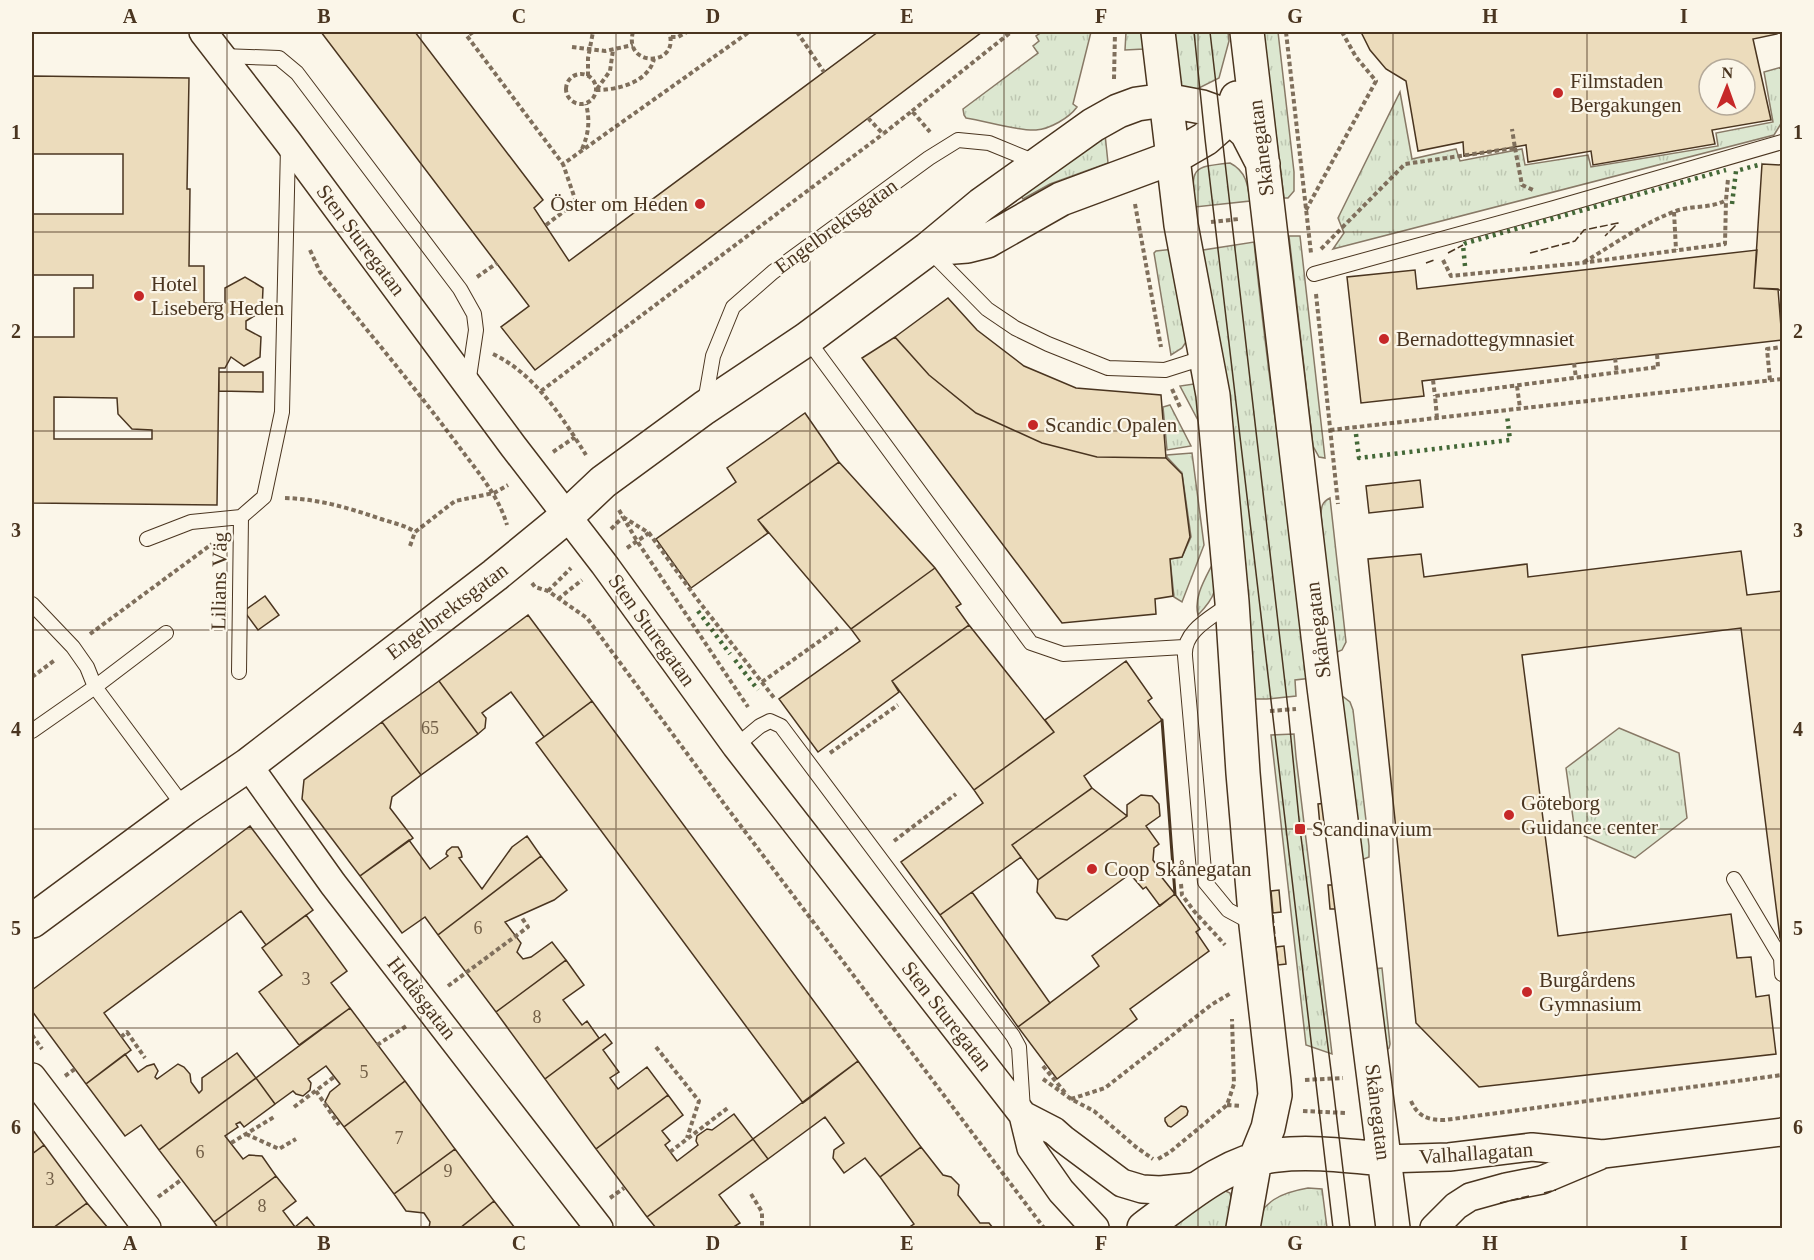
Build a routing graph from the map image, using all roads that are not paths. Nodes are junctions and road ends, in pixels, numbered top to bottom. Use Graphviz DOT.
graph roads {
  1 [pos="203,32"];
  2 [pos="1158,32"];
  3 [pos="1249,47"];
  4 [pos="222,56"];
  5 [pos="1165,100"];
  6 [pos="1230,117"];
  7 [pos="288,142"];
  8 [pos="1782,142"];
  9 [pos="1174,157"];
  10 [pos="1040,164"];
  11 [pos="1263,164"];
  12 [pos="928,249"];
  13 [pos="1314,274"];
  14 [pos="807,339"];
  15 [pos="1206,357"];
  16 [pos="468,385"];
  17 [pos="704,408"];
  18 [pos="567,516"];
  19 [pos="241,517"];
  20 [pos="147,539"];
  21 [pos="1232,602"];
  22 [pos="32,604"];
  23 [pos="166,633"];
  24 [pos="1184,647"];
  25 [pos="239,672"];
  26 [pos="95,687"];
  27 [pos="32,731"];
  28 [pos="736,746"];
  29 [pos="248,765"];
  30 [pos="185,808"];
  31 [pos="1734,879"];
  32 [pos="32,921"];
  33 [pos="1256,926"];
  34 [pos="1782,974"];
  35 [pos="32,1077"];
  36 [pos="1023,1115"];
  37 [pos="1782,1132"];
  38 [pos="1324,1154"];
  39 [pos="1603,1154"];
  40 [pos="1384,1159"];
  41 [pos="1255,1160"];
  42 [pos="1201,1186"];
  43 [pos="147,1228"];
  44 [pos="599,1228"];
  45 [pos="1095,1228"];
  46 [pos="1144,1228"];
  47 [pos="1243,1228"];
  48 [pos="1392,1228"];
  49 [pos="1434,1228"];
  1 -- 4 [label="street, Sten Sturegatan"];
  2 -- 5 [label="main road"];
  3 -- 6 [label="main road"];
  3 -- 11 [label="main road, Skånegatan"];
  4 -- 7 [label="street, Sten Sturegatan"];
  4 -- 16 [label="lane"];
  5 -- 6 [label="main road, Engelbrektsgatan"];
  5 -- 9 [label="main road"];
  5 -- 10 [label="main road, Engelbrektsgatan"];
  6 -- 9 [label="main road"];
  6 -- 11 [label="main road, Engelbrektsgatan"];
  7 -- 16 [label="street, Sten Sturegatan"];
  7 -- 19 [label="lane"];
  8 -- 13 [label="lane"];
  9 -- 12 [label="main road"];
  9 -- 15 [label="main road"];
  10 -- 12 [label="main road, Engelbrektsgatan"];
  10 -- 17 [label="lane, Engelbrektsgatan"];
  11 -- 40 [label="main road, Skånegatan"];
  12 -- 14 [label="main road, Engelbrektsgatan"];
  12 -- 15 [label="lane"];
  14 -- 17 [label="main road, Engelbrektsgatan"];
  14 -- 24 [label="lane"];
  15 -- 21 [label="main road"];
  16 -- 18 [label="street, Sten Sturegatan"];
  17 -- 18 [label="main road, Engelbrektsgatan"];
  18 -- 28 [label="street, Sten Sturegatan"];
  18 -- 29 [label="main road, Engelbrektsgatan"];
  19 -- 20 [label="lane, Lilians Väg"];
  19 -- 25 [label="lane, Lilians Väg"];
  21 -- 24 [label="lane"];
  21 -- 33 [label="main road"];
  22 -- 26 [label="lane"];
  23 -- 26 [label="lane"];
  24 -- 33 [label="lane"];
  26 -- 27 [label="lane"];
  26 -- 30 [label="lane"];
  28 -- 36 [label="street, Sten Sturegatan"];
  28 -- 36 [label="lane"];
  29 -- 30 [label="main road, Engelbrektsgatan"];
  29 -- 44 [label="street, Hedåsgatan"];
  30 -- 32 [label="main road, Engelbrektsgatan"];
  31 -- 34 [label="lane"];
  33 -- 41 [label="main road"];
  35 -- 43 [label="street"];
  36 -- 42 [label="street"];
  36 -- 45 [label="street, Sten Sturegatan"];
  37 -- 39 [label="street, Valhallagatan"];
  38 -- 40 [label="main road"];
  38 -- 41 [label="main road"];
  38 -- 48 [label="main road"];
  39 -- 40 [label="street, Valhallagatan"];
  39 -- 49 [label="street, Valhallagatan"];
  40 -- 48 [label="main road, Skånegatan"];
  41 -- 42 [label="main road"];
  41 -- 47 [label="main road"];
  42 -- 46 [label="main road"];
}
